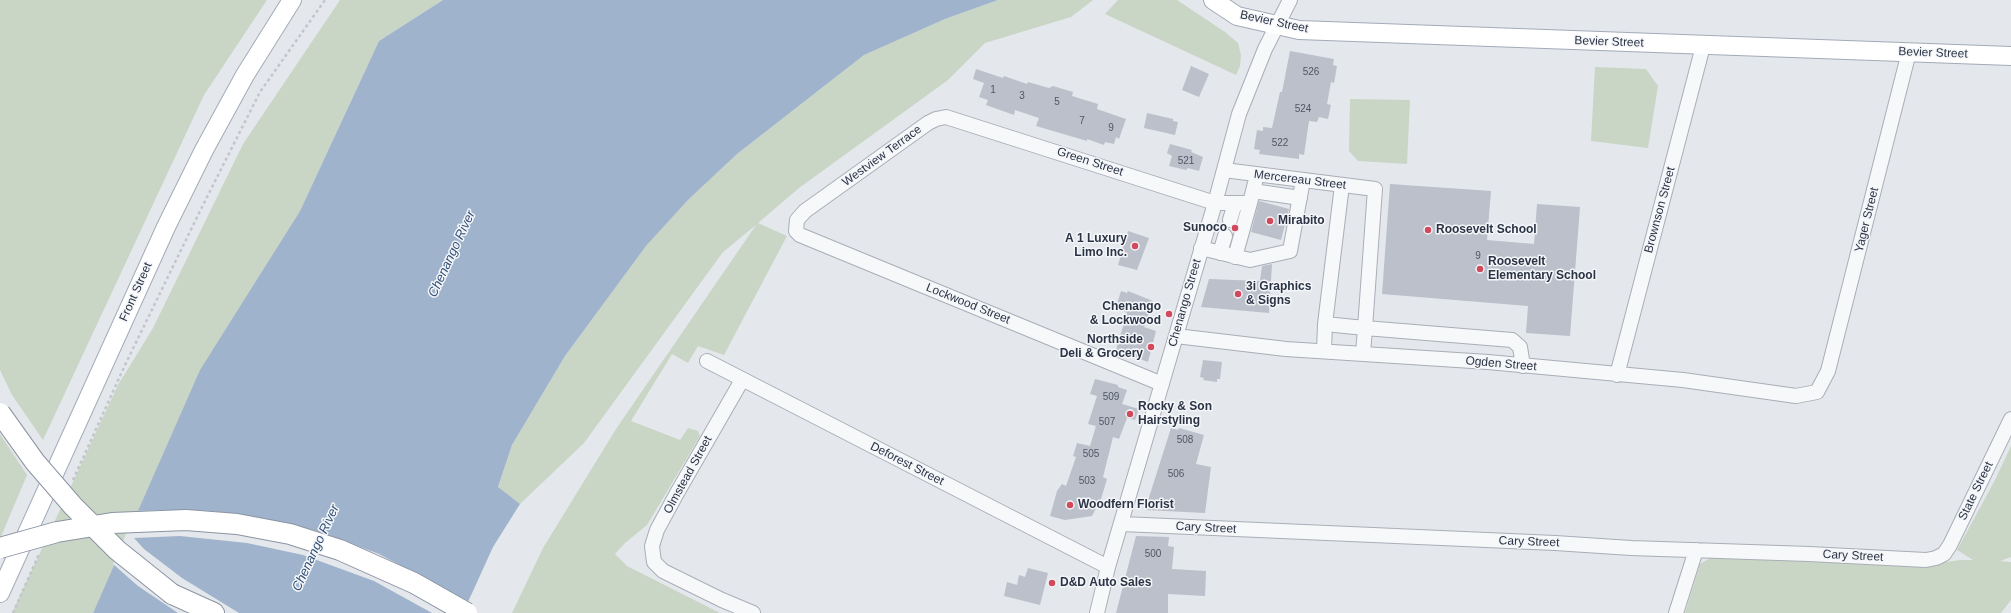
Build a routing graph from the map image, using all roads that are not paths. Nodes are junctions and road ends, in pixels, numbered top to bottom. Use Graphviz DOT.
graph roads {
  1 [pos="292,0"];
  2 [pos="1213,0"];
  3 [pos="1290,0"];
  4 [pos="1277,25"];
  5 [pos="1703,46"];
  6 [pos="1909,52"];
  7 [pos="2011,56"];
  8 [pos="965,122"];
  9 [pos="1224,170"];
  10 [pos="1257,175"];
  11 [pos="1303,180"];
  12 [pos="1342,185"];
  13 [pos="1251,197"];
  14 [pos="1300,198"];
  15 [pos="1215,203"];
  16 [pos="1235,203"];
  17 [pos="805,211"];
  18 [pos="1230,220"];
  19 [pos="1225,236"];
  20 [pos="1201,248"];
  21 [pos="1220,253"];
  22 [pos="1235,257"];
  23 [pos="1325,324"];
  24 [pos="1365,328"];
  25 [pos="1176,336"];
  26 [pos="1324,352"];
  27 [pos="1363,354"];
  28 [pos="706,361"];
  29 [pos="1523,366"];
  30 [pos="1617,375"];
  31 [pos="742,380"];
  32 [pos="1162,384"];
  33 [pos="1822,386"];
  34 [pos="0,413"];
  35 [pos="2011,419"];
  36 [pos="1122,524"];
  37 [pos="0,548"];
  38 [pos="1696,550"];
  39 [pos="1936,558"];
  40 [pos="1108,566"];
  41 [pos="0,593"];
  42 [pos="172,594"];
  43 [pos="200,613"];
  44 [pos="214,613"];
  45 [pos="467,613"];
  46 [pos="753,613"];
  47 [pos="1097,613"];
  48 [pos="1676,613"];
  1 -- 41 [label="main road, Front Street"];
  2 -- 4 [label="main road, Bevier Street"];
  3 -- 4 [label="street, Chenango Street"];
  4 -- 5 [label="main road, Bevier Street"];
  4 -- 9 [label="street, Chenango Street"];
  5 -- 6 [label="main road, Bevier Street"];
  5 -- 30 [label="street, Brownson Street"];
  6 -- 7 [label="main road, Bevier Street"];
  6 -- 33 [label="street, Yager Street"];
  8 -- 15 [label="street, Green Street"];
  8 -- 17 [label="street, Westview Terrace"];
  9 -- 10 [label="street, Mercereau Street"];
  9 -- 15 [label="street, Chenango Street"];
  10 -- 11 [label="street, Mercereau Street"];
  10 -- 13 [label="street"];
  11 -- 12 [label="street, Mercereau Street"];
  11 -- 14 [label="street"];
  12 -- 23 [label="street"];
  12 -- 24 [label="street, Mercereau Street"];
  13 -- 14 [label="street, Green Street"];
  13 -- 16 [label="street, Green Street"];
  13 -- 22 [label="street"];
  14 -- 22 [label="street"];
  15 -- 16 [label="street, Green Street"];
  15 -- 20 [label="street, Chenango Street"];
  16 -- 18 [label="street"];
  17 -- 32 [label="street, Lockwood Street"];
  19 -- 21 [label="street"];
  20 -- 21 [label="street"];
  20 -- 25 [label="street, Chenango Street"];
  21 -- 22 [label="street"];
  23 -- 24 [label="street"];
  23 -- 26 [label="street"];
  24 -- 27 [label="street"];
  24 -- 29 [label="street"];
  25 -- 26 [label="street, Ogden Street"];
  25 -- 32 [label="street, Chenango Street"];
  26 -- 27 [label="street, Ogden Street"];
  27 -- 29 [label="street, Ogden Street"];
  28 -- 31 [label="street, Deforest Street"];
  29 -- 30 [label="street, Ogden Street"];
  30 -- 33 [label="street, Ogden Street"];
  31 -- 40 [label="street, Deforest Street"];
  31 -- 46 [label="street, Olmstead Street"];
  32 -- 36 [label="street, Chenango Street"];
  34 -- 42 [label="highway, bridge"];
  35 -- 39 [label="street, State Street"];
  36 -- 38 [label="street, Cary Street"];
  36 -- 40 [label="street, Chenango Street"];
  37 -- 45 [label="highway, bridge"];
  38 -- 39 [label="street, Cary Street"];
  38 -- 48 [label="street"];
  40 -- 47 [label="street, Chenango Street"];
  42 -- 43 [label="highway"];
  42 -- 44 [label="highway"];
}
